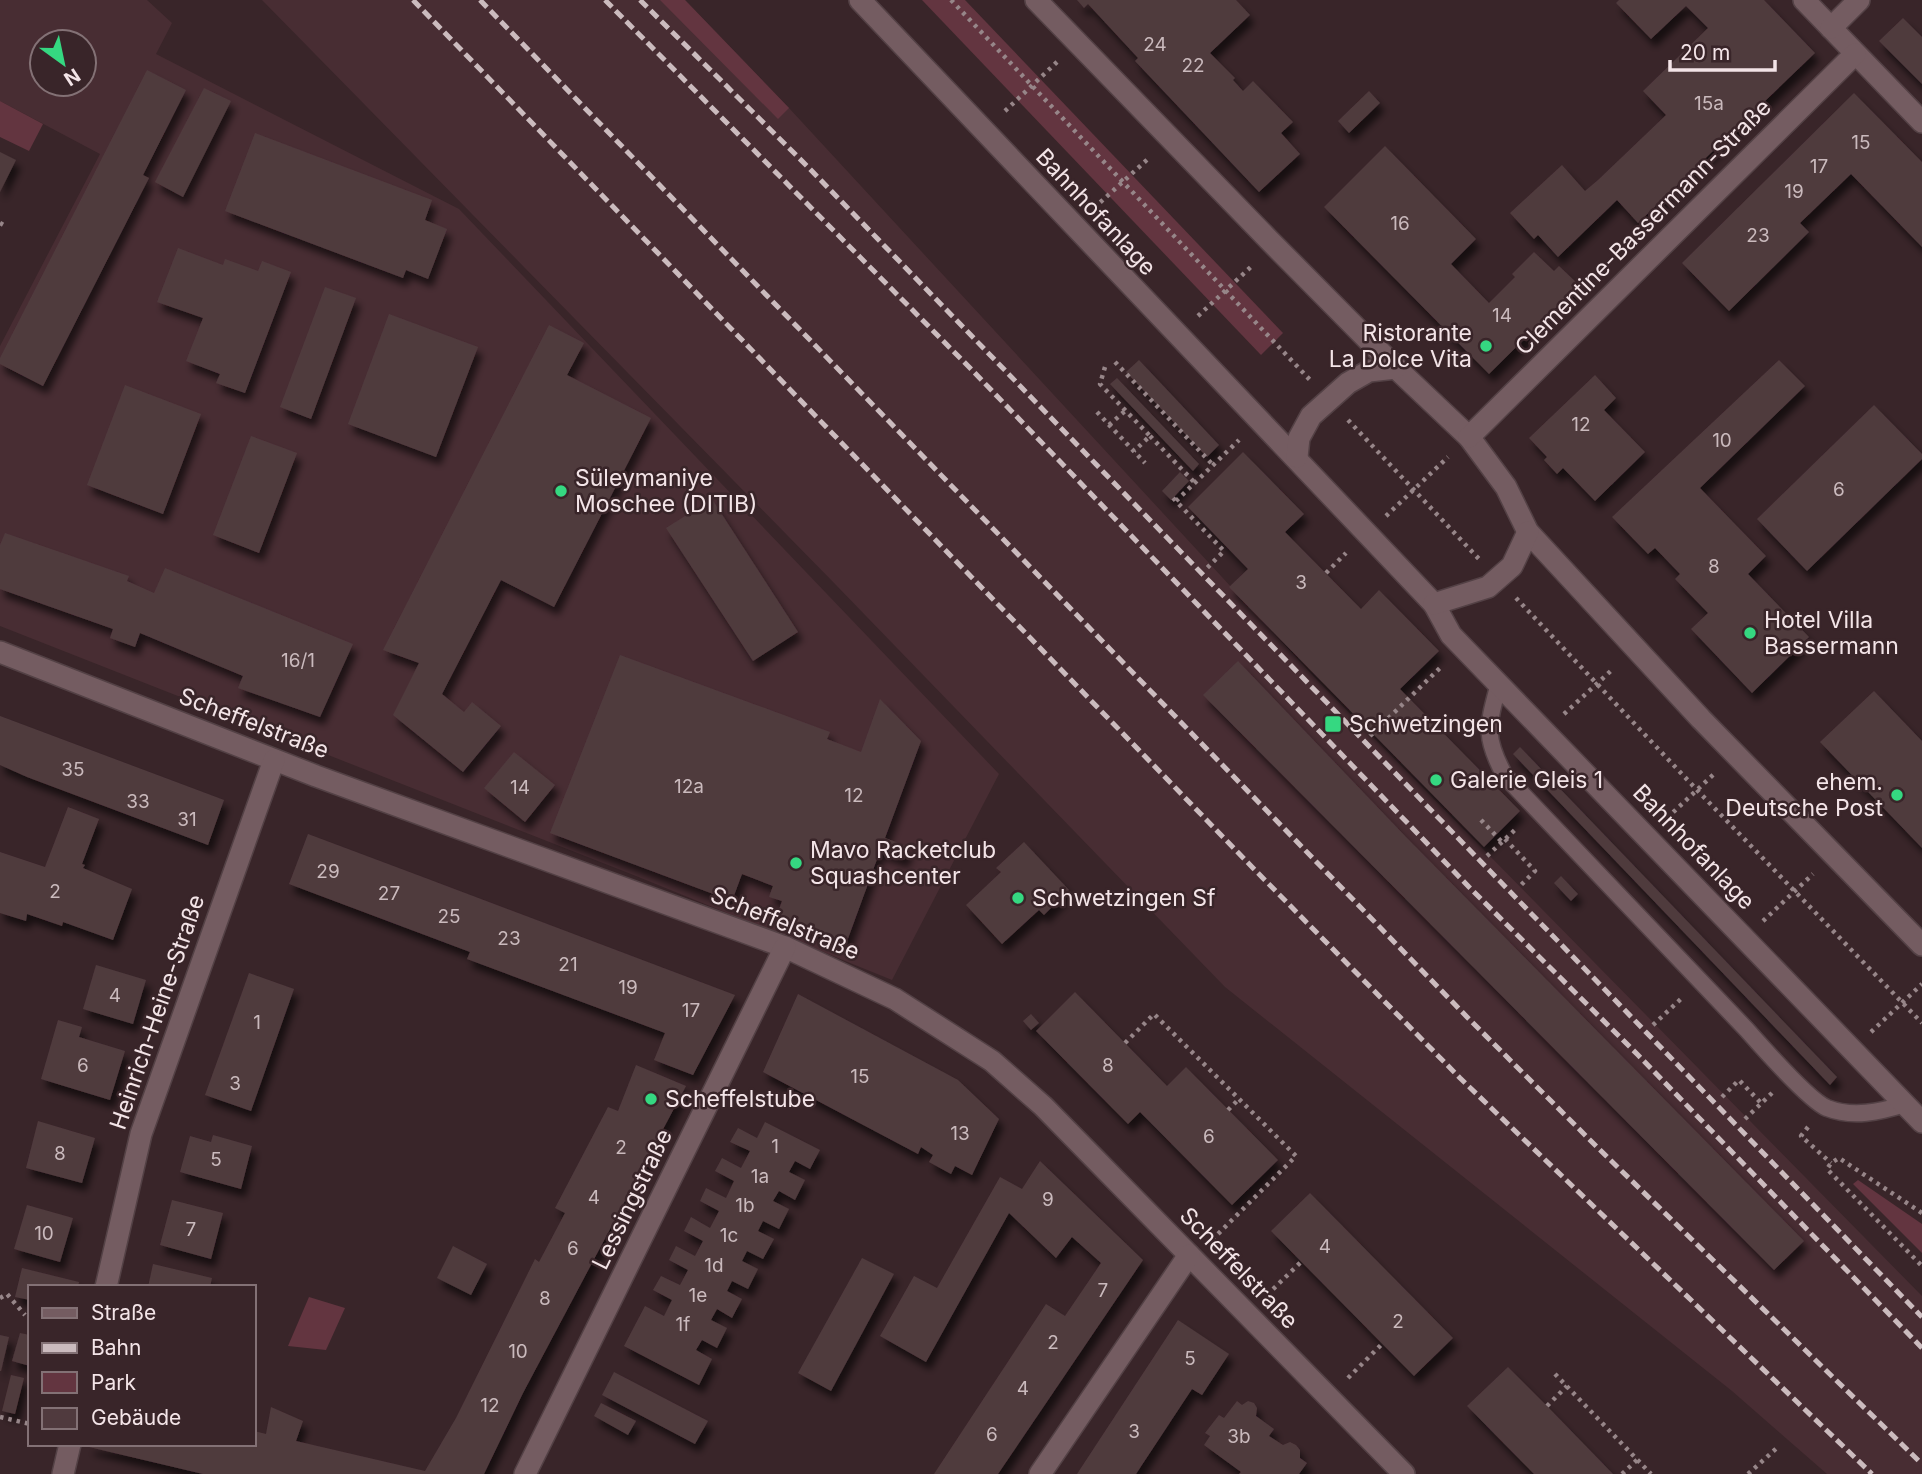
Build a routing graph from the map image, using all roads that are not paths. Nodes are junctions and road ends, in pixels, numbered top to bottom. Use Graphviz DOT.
graph roads {
  1 [pos="860,0"];
  2 [pos="1037,0"];
  3 [pos="1804,0"];
  4 [pos="1859,0"];
  5 [pos="1830,28"];
  6 [pos="1855,54"];
  7 [pos="1922,122"];
  8 [pos="1396,368"];
  9 [pos="1469,437"];
  10 [pos="1297,457"];
  11 [pos="1528,532"];
  12 [pos="1434,604"];
  13 [pos="0,652"];
  14 [pos="1499,683"];
  15 [pos="274,760"];
  16 [pos="1922,945"];
  17 [pos="785,947"];
  18 [pos="1905,1104"];
  19 [pos="1922,1122"];
  20 [pos="1191,1257"];
  21 [pos="106,1285"];
  22 [pos="69,1446"];
  23 [pos="62,1474"];
  24 [pos="525,1474"];
  25 [pos="1040,1474"];
  26 [pos="1404,1474"];
  1 -- 10 [label="street, Bahnhofanlage"];
  2 -- 8 [label="street"];
  3 -- 5 [label="street"];
  4 -- 5 [label="street"];
  5 -- 6 [label="street"];
  6 -- 7 [label="street"];
  6 -- 9 [label="street, Clementine-Bassermann-Straße"];
  8 -- 9 [label="street"];
  8 -- 10 [label="street"];
  9 -- 11 [label="street"];
  10 -- 12 [label="street, Bahnhofanlage"];
  11 -- 12 [label="street"];
  11 -- 16 [label="street"];
  12 -- 14 [label="street, Bahnhofanlage"];
  13 -- 15 [label="street, Scheffelstraße"];
  14 -- 18 [label="street, Bahnhofanlage"];
  14 -- 18 [label="lane"];
  15 -- 17 [label="street, Scheffelstraße"];
  15 -- 21 [label="street, Heinrich-Heine-Straße"];
  17 -- 20 [label="street, Scheffelstraße"];
  17 -- 24 [label="street, Lessingstraße"];
  18 -- 19 [label="street, Bahnhofanlage"];
  20 -- 25 [label="street"];
  20 -- 26 [label="street, Scheffelstraße"];
  22 -- 23 [label="street"];
}
